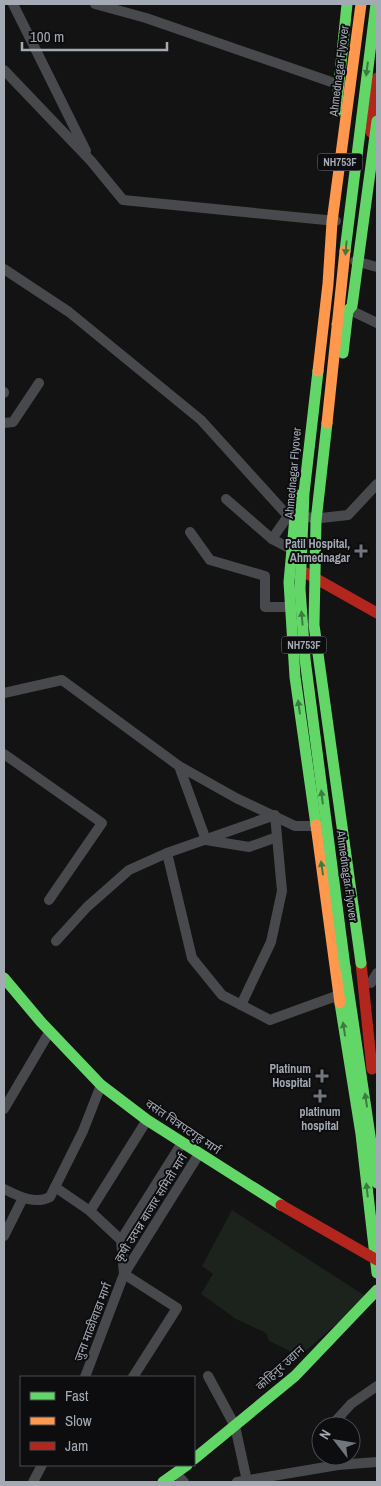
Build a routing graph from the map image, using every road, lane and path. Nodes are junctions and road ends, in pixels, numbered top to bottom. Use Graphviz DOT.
graph roads {
  1 [pos="13,4"];
  2 [pos="94,4"];
  3 [pos="347,4"];
  4 [pos="353,4"];
  5 [pos="361,4"];
  6 [pos="376,4"];
  7 [pos="4,70"];
  8 [pos="377,78"];
  9 [pos="343,86"];
  10 [pos="377,120"];
  11 [pos="91,161"];
  12 [pos="360,220"];
  13 [pos="376,220"];
  14 [pos="327,221"];
  15 [pos="354,261"];
  16 [pos="377,266"];
  17 [pos="4,269"];
  18 [pos="316,280"];
  19 [pos="314,304"];
  20 [pos="348,309"];
  21 [pos="322,321"];
  22 [pos="377,323"];
  23 [pos="337,324"];
  24 [pos="39,383"];
  25 [pos="4,423"];
  26 [pos="377,484"];
  27 [pos="226,499"];
  28 [pos="291,516"];
  29 [pos="321,518"];
  30 [pos="190,532"];
  31 [pos="272,539"];
  32 [pos="290,549"];
  33 [pos="320,564"];
  34 [pos="290,565"];
  35 [pos="321,579"];
  36 [pos="291,607"];
  37 [pos="377,613"];
  38 [pos="4,693"];
  39 [pos="4,754"];
  40 [pos="179,766"];
  41 [pos="275,815"];
  42 [pos="316,826"];
  43 [pos="277,837"];
  44 [pos="206,840"];
  45 [pos="167,854"];
  46 [pos="49,900"];
  47 [pos="56,941"];
  48 [pos="4,978"];
  49 [pos="374,978"];
  50 [pos="339,995"];
  51 [pos="241,1005"];
  52 [pos="50,1031"];
  53 [pos="377,1044"];
  54 [pos="101,1085"];
  55 [pos="4,1109"];
  56 [pos="377,1111"];
  57 [pos="147,1120"];
  58 [pos="182,1143"];
  59 [pos="199,1154"];
  60 [pos="377,1183"];
  61 [pos="54,1188"];
  62 [pos="4,1189"];
  63 [pos="24,1198"];
  64 [pos="90,1211"];
  65 [pos="4,1236"];
  66 [pos="122,1240"];
  67 [pos="376,1260"];
  68 [pos="377,1273"];
  69 [pos="124,1274"];
  70 [pos="377,1290"];
  71 [pos="85,1376"];
  72 [pos="133,1376"];
  73 [pos="208,1376"];
  74 [pos="377,1386"];
  75 [pos="341,1416"];
  76 [pos="235,1426"];
  77 [pos="195,1458"];
  78 [pos="361,1462"];
  79 [pos="377,1462"];
  80 [pos="41,1466"];
  81 [pos="186,1466"];
  82 [pos="314,1466"];
  83 [pos="180,1478"];
  84 [pos="244,1481"];
  85 [pos="33,1482"];
  86 [pos="163,1482"];
  1 -- 11 [label="street"];
  2 -- 9 [label="street"];
  3 -- 18 [label="main road, bridge"];
  4 -- 9 [label="main road"];
  5 -- 21 [label="main road, Ahmednagar Flyover / NH753F, bridge"];
  6 -- 23 [label="main road, Ahmednagar Flyover, one-way, bridge"];
  7 -- 11 [label="street"];
  8 -- 12 [label="main road"];
  9 -- 14 [label="main road"];
  10 -- 23 [label="main road, bridge"];
  11 -- 14 [label="street"];
  12 -- 13 [label="street"];
  12 -- 14 [label="street"];
  12 -- 15 [label="main road"];
  14 -- 28 [label="main road"];
  15 -- 16 [label="street"];
  15 -- 20 [label="main road"];
  17 -- 28 [label="street"];
  19 -- 21 [label="main road"];
  20 -- 22 [label="street"];
  20 -- 29 [label="main road"];
  60 -- 21 [label="main road, Ahmednagar Flyover / NH753F, one-way, bridge"];
  23 -- 56 [label="main road, Ahmednagar Flyover / NH753F, bridge"];
  24 -- 25 [label="street"];
  26 -- 29 [label="street"];
  27 -- 31 [label="street"];
  28 -- 29 [label="street"];
  28 -- 31 [label="street"];
  28 -- 32 [label="main road"];
  29 -- 33 [label="main road"];
  30 -- 36 [label="street"];
  31 -- 32 [label="street"];
  32 -- 33 [label="street"];
  32 -- 34 [label="main road"];
  33 -- 35 [label="main road"];
  34 -- 35 [label="main road"];
  34 -- 36 [label="main road"];
  35 -- 37 [label="main road"];
  35 -- 49 [label="main road"];
  42 -- 36 [label="main road, one-way"];
  38 -- 40 [label="street"];
  39 -- 46 [label="street"];
  40 -- 41 [label="street"];
  40 -- 44 [label="street"];
  41 -- 42 [label="street"];
  41 -- 43 [label="street"];
  41 -- 44 [label="street"];
  50 -- 42 [label="main road, one-way"];
  43 -- 44 [label="street"];
  43 -- 51 [label="street"];
  44 -- 45 [label="street"];
  45 -- 47 [label="street"];
  45 -- 51 [label="street"];
  48 -- 52 [label="main road, वसंत चित्रपटगृह मार्ग"];
  49 -- 53 [label="main road"];
  50 -- 51 [label="street"];
  67 -- 50 [label="main road, one-way"];
  52 -- 54 [label="main road, वसंत चित्रपटगृह मार्ग"];
  52 -- 55 [label="street"];
  54 -- 57 [label="main road, वसंत चित्रपटगृह मार्ग"];
  54 -- 61 [label="street"];
  57 -- 58 [label="main road, वसंत चित्रपटगृह मार्ग"];
  57 -- 64 [label="street"];
  58 -- 59 [label="main road, वसंत चित्रपटगृह मार्ग"];
  58 -- 66 [label="street"];
  59 -- 67 [label="main road, वसंत चित्रपटगृह मार्ग"];
  59 -- 69 [label="street, कृषी उत्पन्न बाजार समिती मार्ग"];
  61 -- 63 [label="street"];
  61 -- 64 [label="street"];
  62 -- 63 [label="street"];
  63 -- 65 [label="street"];
  64 -- 66 [label="street"];
  66 -- 69 [label="street, जुना माळीवाडा मार्ग"];
  67 -- 68 [label="main road"];
  69 -- 71 [label="street, जुना माळीवाडा मार्ग"];
  69 -- 72 [label="street"];
  70 -- 76 [label="main road, कोहिनुर उद्यान"];
  73 -- 76 [label="street"];
  74 -- 75 [label="street"];
  76 -- 77 [label="main road, कोहिनुर उद्यान"];
  76 -- 84 [label="street"];
  78 -- 79 [label="street"];
  80 -- 85 [label="street"];
  81 -- 83 [label="main road"];
  82 -- 84 [label="street"];
  83 -- 86 [label="main road"];
}
